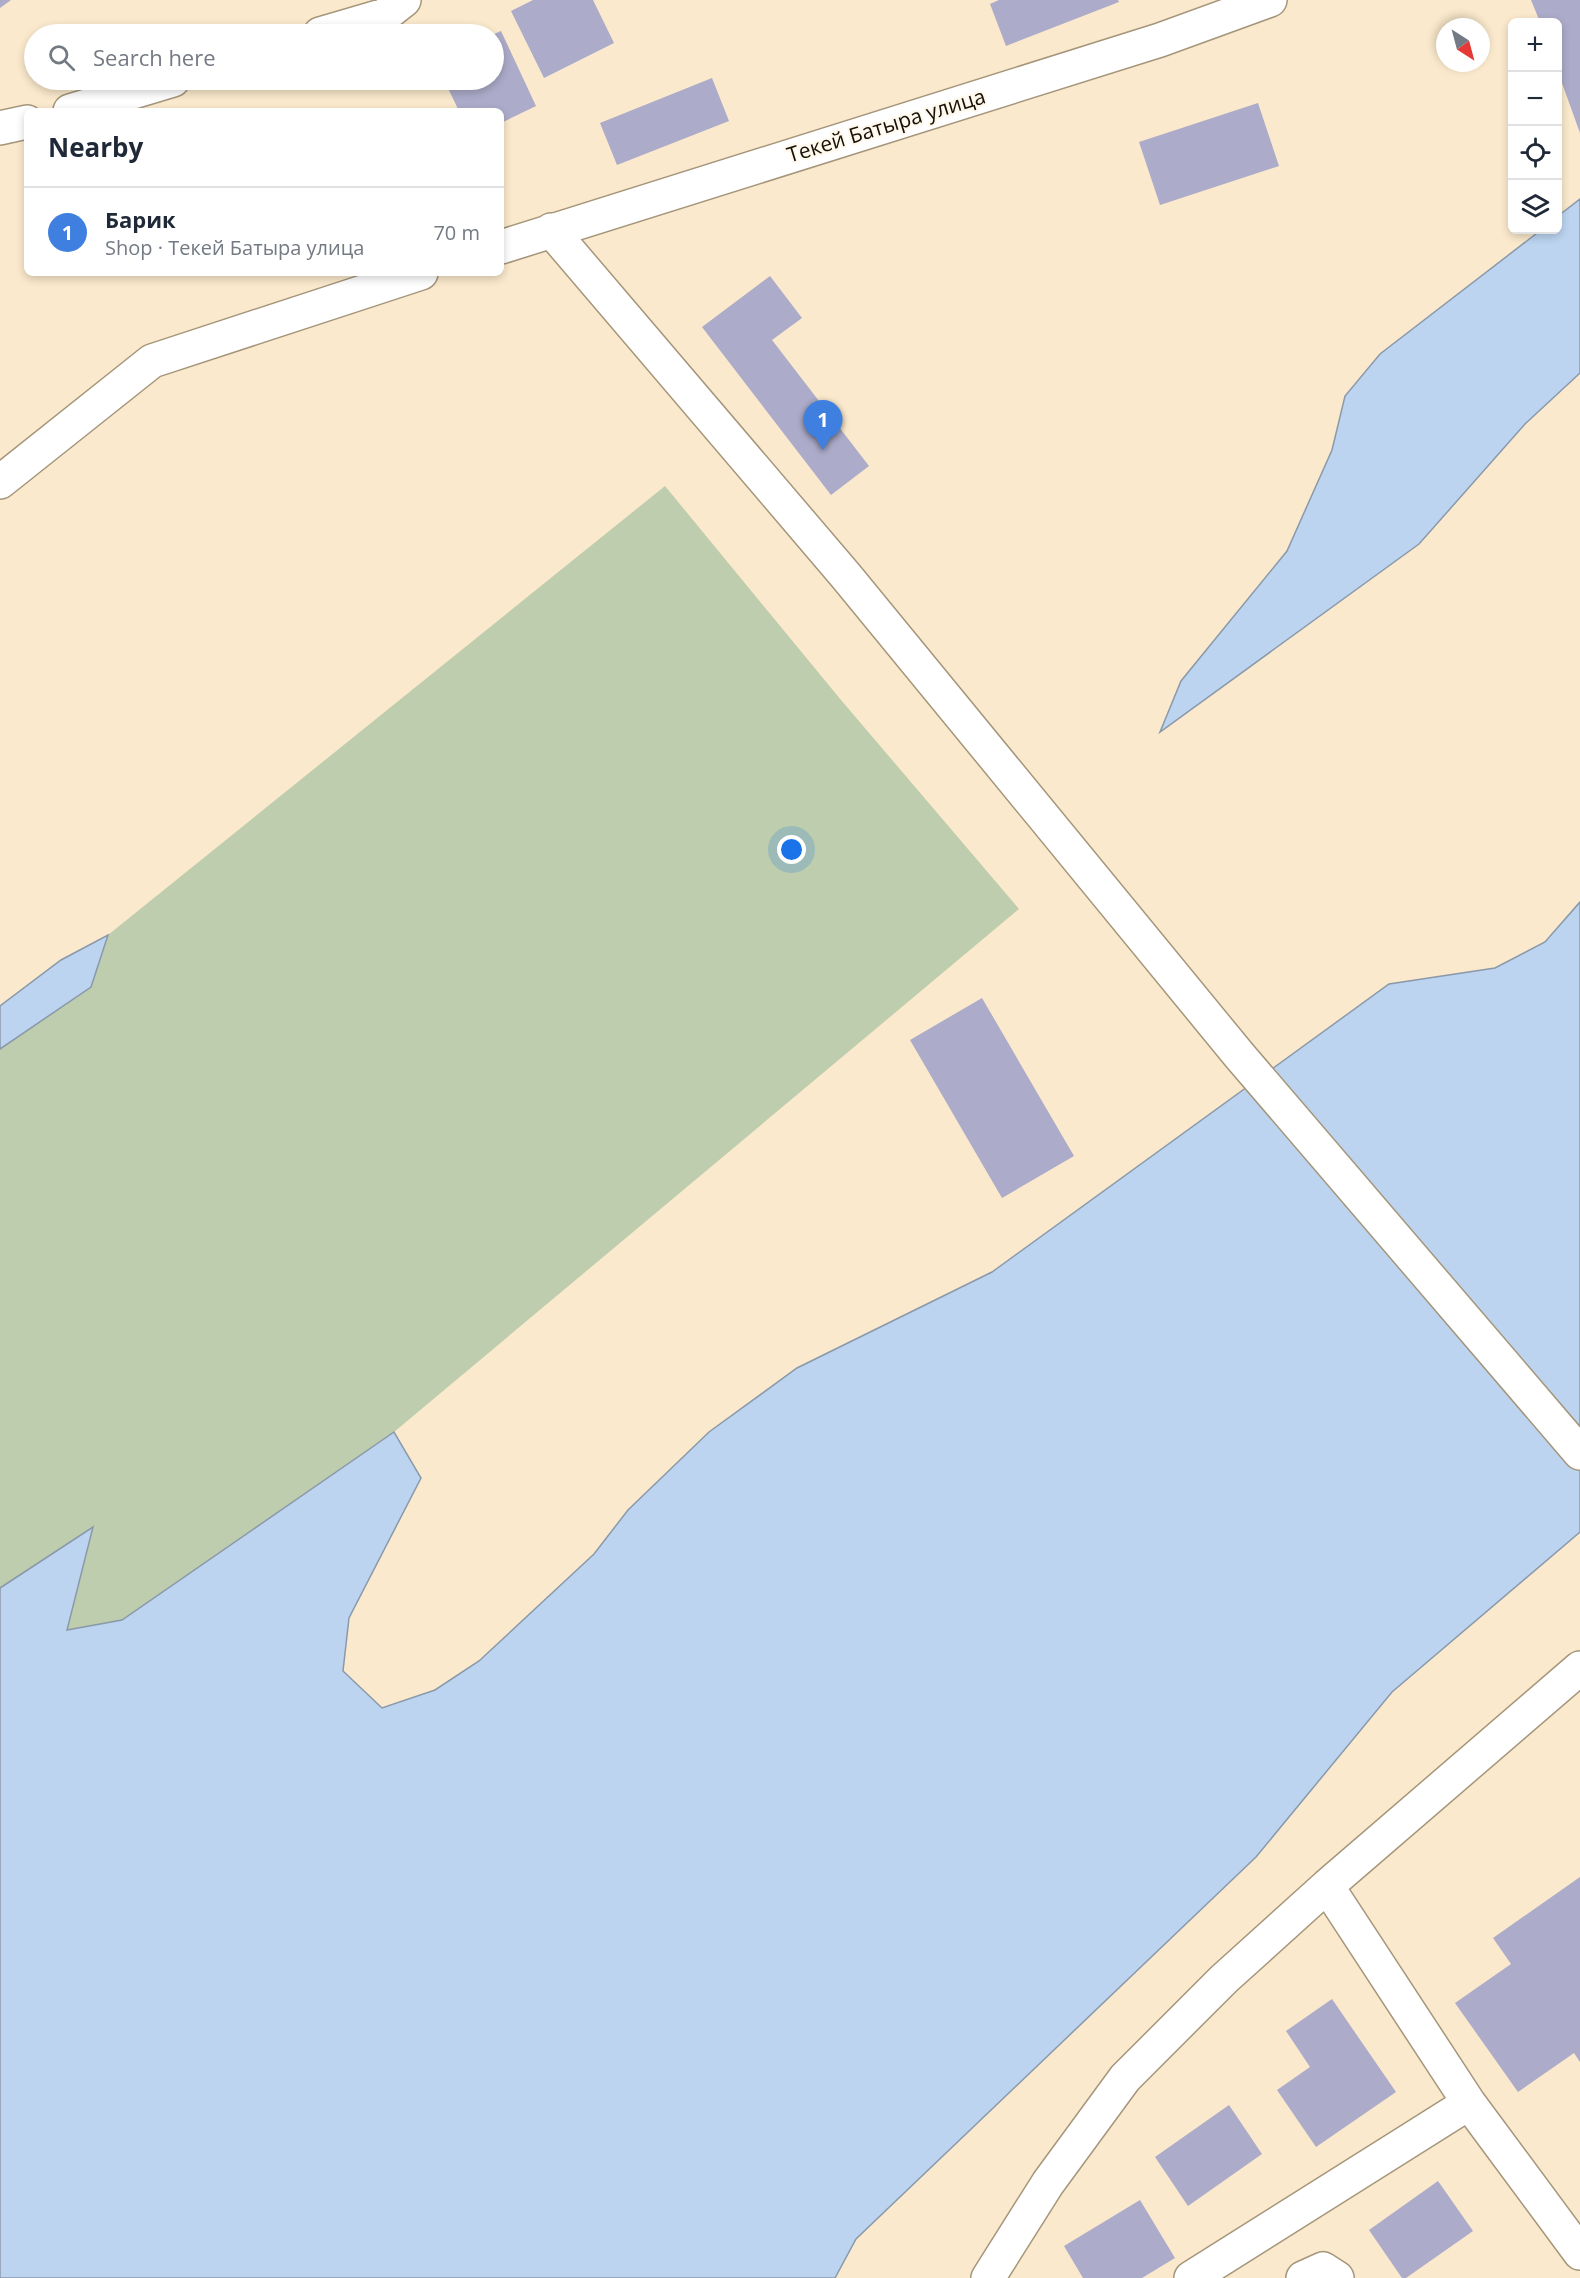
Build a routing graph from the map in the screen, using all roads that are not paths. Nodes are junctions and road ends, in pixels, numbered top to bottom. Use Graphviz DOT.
graph roads {
  1 [pos="404,0"];
  2 [pos="1270,0"];
  3 [pos="354,24"];
  4 [pos="140,90"];
  5 [pos="80,108"];
  6 [pos="24,123"];
  7 [pos="0,128"];
  8 [pos="551,230"];
  9 [pos="504,246"];
  10 [pos="412,276"];
  11 [pos="0,482"];
  12 [pos="1580,1453"];
  13 [pos="1580,1668"];
  14 [pos="1328,1886"];
  15 [pos="1469,2103"];
  16 [pos="1580,2253"];
  17 [pos="988,2278"];
  18 [pos="1191,2278"];
  19 [pos="1303,2278"];
  20 [pos="1337,2278"];
  1 -- 3 [label="street"];
  2 -- 8 [label="street, Текей Батыра улица"];
  4 -- 5 [label="street"];
  6 -- 7 [label="street"];
  8 -- 9 [label="street, Текей Батыра улица"];
  8 -- 12 [label="street"];
  10 -- 11 [label="street"];
  13 -- 14 [label="street"];
  14 -- 15 [label="street"];
  14 -- 17 [label="street"];
  15 -- 16 [label="street"];
  15 -- 18 [label="street"];
  19 -- 20 [label="street"];
}
